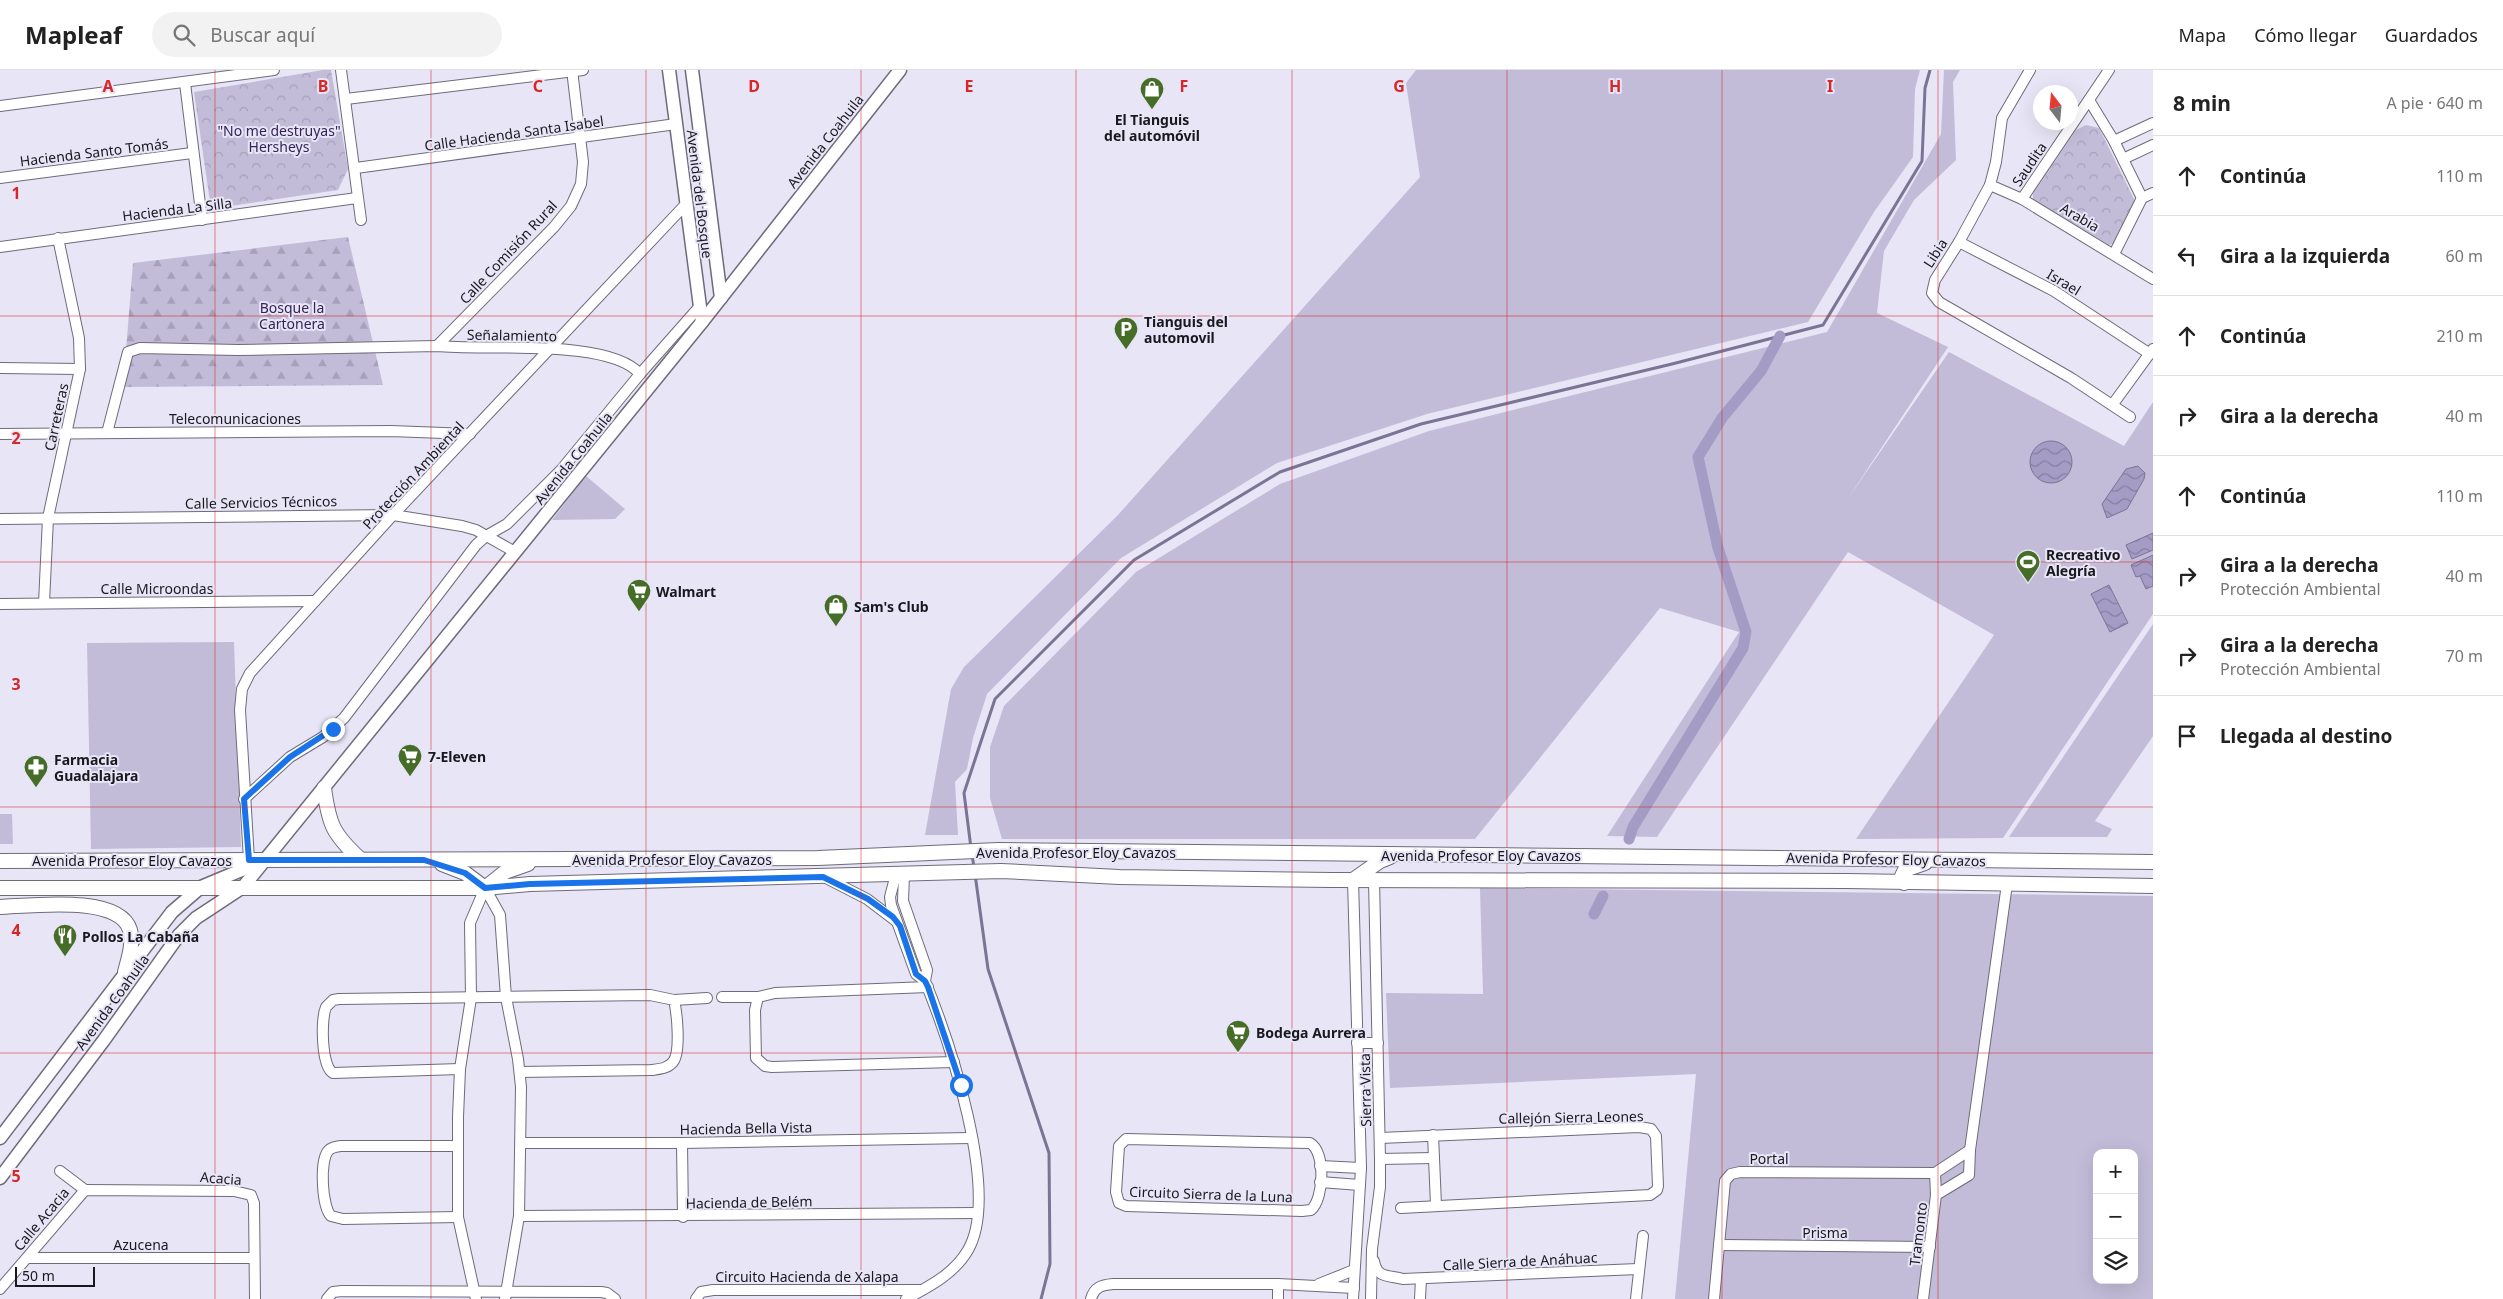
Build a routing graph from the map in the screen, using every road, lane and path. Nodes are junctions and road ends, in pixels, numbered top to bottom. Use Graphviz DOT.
graph roads {
  1 [pos="274,70"];
  2 [pos="341,70"];
  3 [pos="583,70"];
  4 [pos="669,70"];
  5 [pos="692,70"];
  6 [pos="900,70"];
  7 [pos="2030,70"];
  8 [pos="2109,70"];
  9 [pos="572,71"];
  10 [pos="185,83"];
  11 [pos="346,99"];
  12 [pos="2089,100"];
  13 [pos="0,106"];
  14 [pos="2153,123"];
  15 [pos="676,124"];
  16 [pos="579,138"];
  17 [pos="2114,141"];
  18 [pos="2153,145"];
  19 [pos="192,153"];
  20 [pos="2123,159"];
  21 [pos="356,168"];
  22 [pos="705,173"];
  23 [pos="0,178"];
  24 [pos="682,178"];
  25 [pos="1990,185"];
  26 [pos="2153,192"];
  27 [pos="357,198"];
  28 [pos="2142,198"];
  29 [pos="2022,199"];
  30 [pos="686,204"];
  31 [pos="202,220"];
  32 [pos="361,220"];
  33 [pos="58,238"];
  34 [pos="1959,242"];
  35 [pos="0,247"];
  36 [pos="2114,254"];
  37 [pos="2153,278"];
  38 [pos="721,298"];
  39 [pos="700,306"];
  40 [pos="702,322"];
  41 [pos="438,346"];
  42 [pos="550,347"];
  43 [pos="2152,352"];
  44 [pos="0,368"];
  45 [pos="80,369"];
  46 [pos="640,374"];
  47 [pos="2113,404"];
  48 [pos="2130,417"];
  49 [pos="66,433"];
  50 [pos="107,433"];
  51 [pos="0,434"];
  52 [pos="470,434"];
  53 [pos="393,515"];
  54 [pos="48,518"];
  55 [pos="0,519"];
  56 [pos="486,536"];
  57 [pos="515,552"];
  58 [pos="315,601"];
  59 [pos="44,603"];
  60 [pos="0,604"];
  61 [pos="324,788"];
  62 [pos="244,799"];
  63 [pos="1329,854"];
  64 [pos="1400,855"];
  65 [pos="1883,858"];
  66 [pos="360,859"];
  67 [pos="1940,859"];
  68 [pos="0,860"];
  69 [pos="249,860"];
  70 [pos="265,860"];
  71 [pos="424,860"];
  72 [pos="547,860"];
  73 [pos="2153,862"];
  74 [pos="900,875"];
  75 [pos="823,877"];
  76 [pos="1363,878"];
  77 [pos="1847,881"];
  78 [pos="1904,883"];
  79 [pos="2007,884"];
  80 [pos="2153,886"];
  81 [pos="97,887"];
  82 [pos="201,887"];
  83 [pos="243,887"];
  84 [pos="0,888"];
  85 [pos="485,888"];
  86 [pos="184,900"];
  87 [pos="46,906"];
  88 [pos="0,907"];
  89 [pos="205,912"];
  90 [pos="900,926"];
  91 [pos="121,977"];
  92 [pos="926,984"];
  93 [pos="137,994"];
  94 [pos="758,996"];
  95 [pos="506,997"];
  96 [pos="722,997"];
  97 [pos="471,998"];
  98 [pos="707,998"];
  99 [pos="674,1000"];
  100 [pos="1357,1043"];
  101 [pos="1378,1044"];
  102 [pos="954,1062"];
  103 [pos="460,1069"];
  104 [pos="520,1072"];
  105 [pos="1433,1135"];
  106 [pos="0,1138"];
  107 [pos="971,1138"];
  108 [pos="1380,1138"];
  109 [pos="521,1143"];
  110 [pos="682,1143"];
  111 [pos="458,1146"];
  112 [pos="1970,1150"];
  113 [pos="1434,1158"];
  114 [pos="1380,1159"];
  115 [pos="1320,1166"];
  116 [pos="1360,1168"];
  117 [pos="60,1170"];
  118 [pos="1935,1173"];
  119 [pos="0,1178"];
  120 [pos="1320,1182"];
  121 [pos="1360,1185"];
  122 [pos="85,1190"];
  123 [pos="1936,1195"];
  124 [pos="1436,1205"];
  125 [pos="1359,1206"];
  126 [pos="1401,1208"];
  127 [pos="1377,1212"];
  128 [pos="978,1213"];
  129 [pos="519,1216"];
  130 [pos="683,1216"];
  131 [pos="458,1217"];
  132 [pos="1643,1236"];
  133 [pos="1719,1245"];
  134 [pos="1930,1246"];
  135 [pos="1372,1249"];
  136 [pos="28,1258"];
  137 [pos="254,1258"];
  138 [pos="1638,1269"];
  139 [pos="1354,1270"];
  140 [pos="1403,1279"];
  141 [pos="1420,1279"];
  142 [pos="1278,1284"];
  143 [pos="1316,1285"];
  144 [pos="1354,1288"];
  145 [pos="0,1289"];
  146 [pos="923,1290"];
  147 [pos="475,1295"];
  148 [pos="506,1295"];
  149 [pos="255,1299"];
  150 [pos="327,1299"];
  151 [pos="615,1299"];
  152 [pos="696,1299"];
  153 [pos="906,1299"];
  154 [pos="1091,1299"];
  155 [pos="1278,1299"];
  156 [pos="1353,1299"];
  157 [pos="1372,1299"];
  158 [pos="1376,1299"];
  159 [pos="1420,1299"];
  160 [pos="1636,1299"];
  161 [pos="1714,1299"];
  162 [pos="1924,1299"];
  1 -- 10 [label="street"];
  2 -- 11 [label="street"];
  3 -- 9 [label="street"];
  4 -- 15 [label="street, Avenida del Bosque"];
  5 -- 22 [label="street, Avenida del Bosque"];
  6 -- 38 [label="street, Avenida Coahuila"];
  7 -- 25 [label="street, Libia"];
  8 -- 12 [label="street, Saudita"];
  9 -- 11 [label="street"];
  9 -- 16 [label="street, Calle Comisión Rural"];
  10 -- 13 [label="street"];
  10 -- 19 [label="street"];
  11 -- 21 [label="street"];
  12 -- 17 [label="street"];
  12 -- 29 [label="street, Saudita"];
  14 -- 17 [label="street"];
  15 -- 16 [label="street, Calle Hacienda Santa Isabel"];
  15 -- 24 [label="street, Avenida del Bosque"];
  16 -- 21 [label="street, Calle Hacienda Santa Isabel"];
  16 -- 41 [label="street, Calle Comisión Rural"];
  17 -- 20 [label="street"];
  18 -- 20 [label="street"];
  19 -- 23 [label="street, Hacienda Santo Tomás"];
  19 -- 31 [label="street"];
  20 -- 28 [label="street"];
  21 -- 27 [label="street"];
  22 -- 24 [label="street"];
  22 -- 38 [label="street, Avenida del Bosque"];
  24 -- 30 [label="street, Avenida del Bosque"];
  25 -- 29 [label="street, Arabia"];
  25 -- 34 [label="street, Libia"];
  26 -- 28 [label="street"];
  27 -- 31 [label="street, Hacienda La Silla"];
  27 -- 32 [label="street"];
  28 -- 36 [label="street"];
  29 -- 36 [label="street, Arabia"];
  30 -- 39 [label="street, Avenida del Bosque"];
  30 -- 42 [label="street, Protección Ambiental"];
  31 -- 33 [label="street, Hacienda La Silla"];
  33 -- 35 [label="street, Hacienda La Silla"];
  33 -- 45 [label="street, Carreteras"];
  34 -- 43 [label="street, Israel"];
  34 -- 47 [label="street, Libia"];
  36 -- 37 [label="street, Arabia"];
  38 -- 40 [label="street, Avenida Coahuila"];
  39 -- 40 [label="street, Avenida del Bosque"];
  39 -- 46 [label="street"];
  40 -- 57 [label="street, Avenida Coahuila"];
  41 -- 42 [label="street, Señalamiento"];
  41 -- 50 [label="street, Señalamiento"];
  42 -- 46 [label="street, Señalamiento"];
  42 -- 52 [label="street, Protección Ambiental"];
  43 -- 47 [label="street"];
  44 -- 45 [label="street"];
  45 -- 49 [label="street, Carreteras"];
  46 -- 56 [label="street"];
  47 -- 48 [label="street, Libia"];
  49 -- 50 [label="street, Telecomunicaciones"];
  49 -- 51 [label="street, Telecomunicaciones"];
  49 -- 54 [label="street, Carreteras"];
  50 -- 52 [label="street, Telecomunicaciones"];
  52 -- 53 [label="street, Protección Ambiental"];
  53 -- 54 [label="street, Calle Servicios Técnicos"];
  53 -- 56 [label="street, Calle Servicios Técnicos"];
  53 -- 58 [label="street, Protección Ambiental"];
  54 -- 55 [label="street, Calle Servicios Técnicos"];
  54 -- 59 [label="street, Carreteras"];
  56 -- 57 [label="street, Calle Servicios Técnicos"];
  56 -- 62 [label="street"];
  57 -- 61 [label="street, Avenida Coahuila"];
  58 -- 59 [label="street, Calle Microondas"];
  58 -- 62 [label="street, Protección Ambiental"];
  59 -- 60 [label="street, Calle Microondas"];
  61 -- 66 [label="main road"];
  61 -- 70 [label="street, Avenida Coahuila"];
  62 -- 69 [label="street, Protección Ambiental"];
  63 -- 64 [label="main road, Avenida Profesor Eloy Cavazos"];
  63 -- 72 [label="main road, Avenida Profesor Eloy Cavazos"];
  63 -- 76 [label="main road"];
  64 -- 65 [label="main road, Avenida Profesor Eloy Cavazos"];
  64 -- 76 [label="main road"];
  65 -- 67 [label="main road, Avenida Profesor Eloy Cavazos"];
  65 -- 77 [label="main road"];
  66 -- 70 [label="main road, Avenida Profesor Eloy Cavazos"];
  66 -- 71 [label="main road, Avenida Profesor Eloy Cavazos"];
  67 -- 73 [label="main road, Avenida Profesor Eloy Cavazos"];
  67 -- 78 [label="main road"];
  68 -- 69 [label="main road, Avenida Profesor Eloy Cavazos"];
  69 -- 70 [label="main road, Avenida Profesor Eloy Cavazos"];
  70 -- 82 [label="street, Avenida Coahuila"];
  70 -- 83 [label="street, Avenida Coahuila"];
  71 -- 72 [label="main road, Avenida Profesor Eloy Cavazos"];
  71 -- 85 [label="main road"];
  72 -- 85 [label="main road"];
  74 -- 75 [label="main road, Avenida Profesor Eloy Cavazos"];
  74 -- 76 [label="main road, Avenida Profesor Eloy Cavazos"];
  74 -- 90 [label="street"];
  74 -- 92 [label="street"];
  75 -- 85 [label="main road, Avenida Profesor Eloy Cavazos"];
  75 -- 90 [label="street"];
  76 -- 77 [label="main road, Avenida Profesor Eloy Cavazos"];
  76 -- 100 [label="street, Sierra Vista"];
  76 -- 101 [label="street, Sierra Vista"];
  77 -- 78 [label="main road, Avenida Profesor Eloy Cavazos"];
  78 -- 79 [label="main road, Avenida Profesor Eloy Cavazos"];
  79 -- 80 [label="main road, Avenida Profesor Eloy Cavazos"];
  79 -- 112 [label="street"];
  81 -- 82 [label="main road, Avenida Profesor Eloy Cavazos"];
  81 -- 84 [label="main road, Avenida Profesor Eloy Cavazos"];
  81 -- 87 [label="main road"];
  82 -- 83 [label="main road, Avenida Profesor Eloy Cavazos"];
  82 -- 86 [label="street, Avenida Coahuila"];
  83 -- 85 [label="main road, Avenida Profesor Eloy Cavazos"];
  83 -- 89 [label="street, Avenida Coahuila"];
  85 -- 95 [label="street"];
  85 -- 97 [label="street"];
  86 -- 89 [label="street"];
  86 -- 91 [label="street, Avenida Coahuila"];
  87 -- 88 [label="main road"];
  87 -- 91 [label="main road"];
  89 -- 93 [label="street, Avenida Coahuila"];
  90 -- 92 [label="street"];
  91 -- 93 [label="street"];
  91 -- 106 [label="street, Avenida Coahuila"];
  92 -- 94 [label="street"];
  92 -- 102 [label="street"];
  93 -- 119 [label="street, Avenida Coahuila"];
  94 -- 96 [label="street"];
  94 -- 102 [label="street"];
  95 -- 97 [label="street"];
  95 -- 99 [label="street"];
  95 -- 104 [label="street"];
  97 -- 103 [label="street"];
  97 -- 103 [label="street"];
  98 -- 99 [label="street"];
  99 -- 104 [label="street"];
  100 -- 101 [label="street"];
  100 -- 116 [label="street, Sierra Vista"];
  101 -- 108 [label="street, Sierra Vista"];
  102 -- 107 [label="street"];
  103 -- 111 [label="street"];
  104 -- 109 [label="street"];
  105 -- 108 [label="street, Callejón Sierra Leones"];
  105 -- 113 [label="street"];
  105 -- 124 [label="street, Callejón Sierra Leones"];
  107 -- 110 [label="street, Hacienda Bella Vista"];
  107 -- 128 [label="street"];
  108 -- 114 [label="street, Sierra Vista"];
  109 -- 110 [label="street, Hacienda Bella Vista"];
  109 -- 129 [label="street"];
  110 -- 130 [label="street"];
  111 -- 131 [label="street"];
  111 -- 131 [label="street"];
  112 -- 118 [label="street"];
  112 -- 123 [label="street"];
  113 -- 114 [label="street"];
  113 -- 124 [label="street"];
  114 -- 127 [label="street, Sierra Vista"];
  115 -- 116 [label="street"];
  115 -- 120 [label="street, Circuito Sierra de la Luna"];
  115 -- 120 [label="street, Circuito Sierra de la Luna"];
  116 -- 121 [label="street, Sierra Vista"];
  117 -- 122 [label="street"];
  118 -- 123 [label="street, Tramonto"];
  118 -- 133 [label="street, Portal"];
  120 -- 121 [label="street"];
  121 -- 125 [label="street, Sierra Vista"];
  122 -- 136 [label="street, Calle Acacia"];
  122 -- 137 [label="street, Acacia"];
  123 -- 134 [label="street, Tramonto"];
  124 -- 126 [label="street, Callejón Sierra Leones"];
  125 -- 127 [label="street"];
  125 -- 139 [label="street, Sierra Vista"];
  127 -- 135 [label="street, Sierra Vista"];
  128 -- 130 [label="street, Hacienda de Belém"];
  128 -- 146 [label="street"];
  129 -- 130 [label="street, Hacienda de Belém"];
  129 -- 148 [label="street"];
  131 -- 147 [label="street"];
  132 -- 138 [label="street"];
  133 -- 134 [label="street, Prisma"];
  133 -- 161 [label="street, Portal"];
  134 -- 162 [label="street, Tramonto"];
  135 -- 140 [label="street, Calle Sierra de Anáhuac"];
  135 -- 157 [label="street, Sierra Vista"];
  136 -- 137 [label="street, Azucena"];
  136 -- 145 [label="street, Calle Acacia"];
  137 -- 149 [label="street, Acacia"];
  138 -- 141 [label="street, Calle Sierra de Anáhuac"];
  138 -- 160 [label="street"];
  139 -- 143 [label="street"];
  139 -- 144 [label="street, Sierra Vista"];
  140 -- 141 [label="street, Calle Sierra de Anáhuac"];
  140 -- 158 [label="street, Calle Sierra de Anáhuac"];
  141 -- 159 [label="street"];
  142 -- 143 [label="street"];
  142 -- 154 [label="street"];
  142 -- 155 [label="street"];
  143 -- 144 [label="street"];
  144 -- 156 [label="street, Sierra Vista"];
  146 -- 152 [label="street, Circuito Hacienda de Xalapa"];
  146 -- 153 [label="street"];
  147 -- 148 [label="street"];
  147 -- 150 [label="street"];
  148 -- 151 [label="street"];
}
